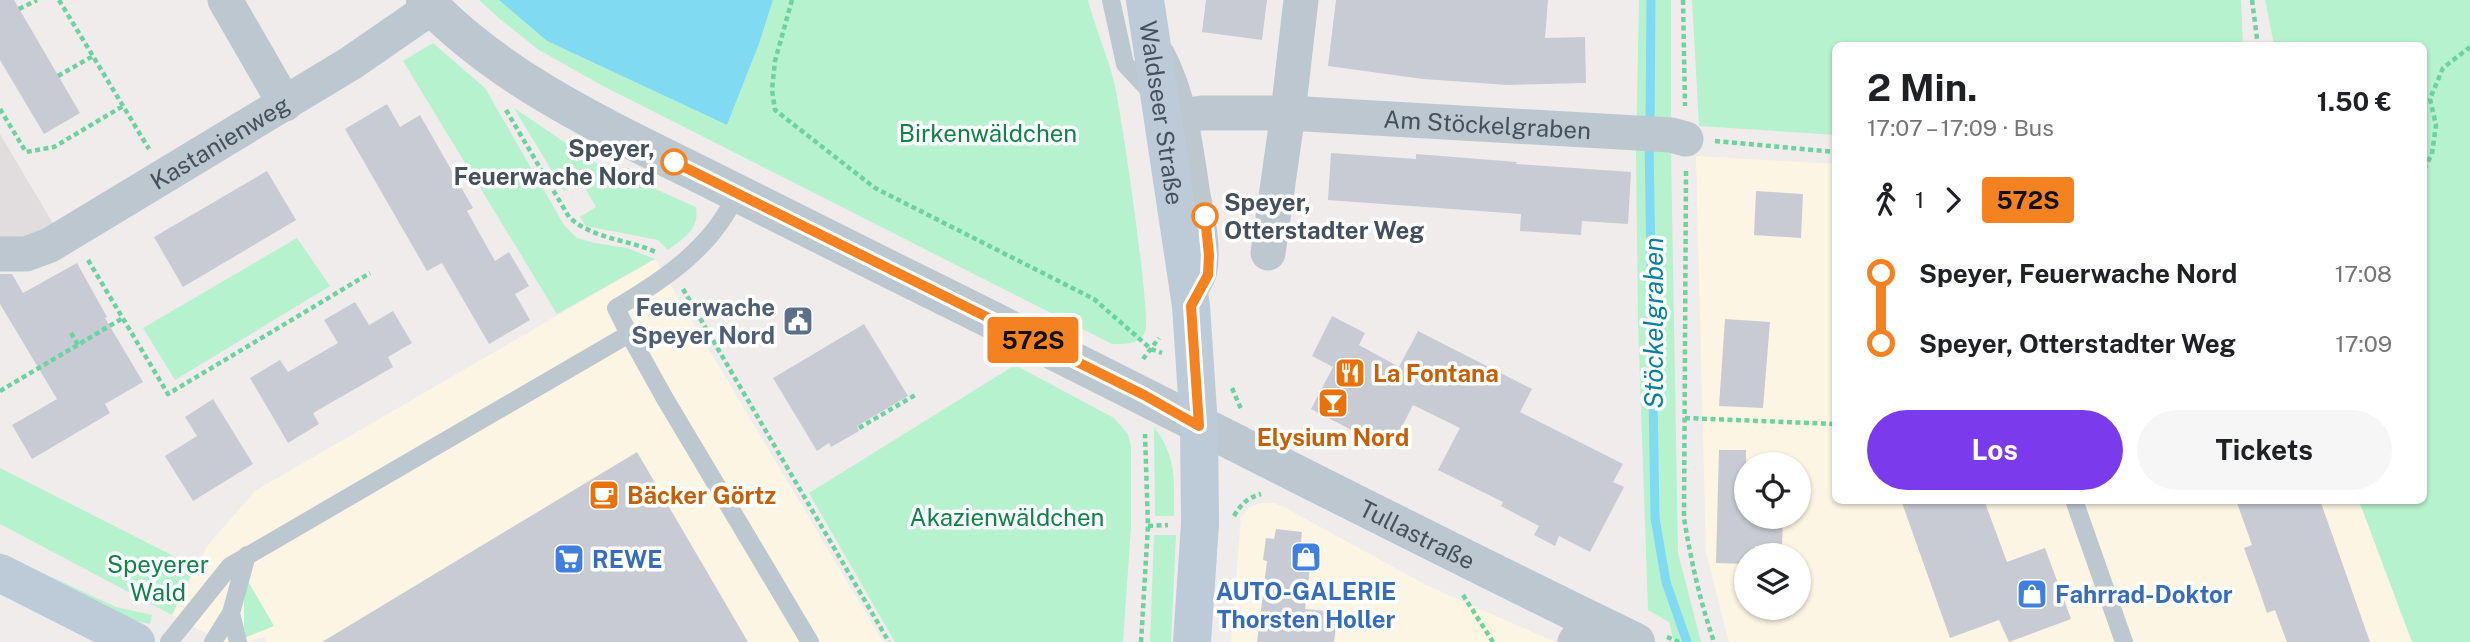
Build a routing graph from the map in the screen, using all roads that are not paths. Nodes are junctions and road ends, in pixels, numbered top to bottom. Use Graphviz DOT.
graph roads {
  1 [pos="225,0"];
  2 [pos="1111,0"];
  3 [pos="1301,0"];
  4 [pos="429,3"];
  5 [pos="1146,8"];
  6 [pos="285,104"];
  7 [pos="1170,111"];
  8 [pos="1288,113"];
  9 [pos="1679,137"];
  10 [pos="737,193"];
  11 [pos="1268,253"];
  12 [pos="0,254"];
  13 [pos="629,334"];
  14 [pos="1199,426"];
  15 [pos="2075,504"];
  16 [pos="247,555"];
  17 [pos="0,573"];
  18 [pos="0,593"];
  19 [pos="231,613"];
  20 [pos="1582,631"];
  21 [pos="84,642"];
  22 [pos="135,642"];
  23 [pos="169,642"];
  24 [pos="213,642"];
  25 [pos="238,642"];
  26 [pos="810,642"];
  27 [pos="1192,642"];
  28 [pos="1636,642"];
  29 [pos="2124,642"];
  1 -- 6 [label="street"];
  2 -- 7 [label="lane"];
  3 -- 8 [label="street"];
  4 -- 6 [label="street, Kastanienweg"];
  4 -- 10 [label="street, Tullastraße"];
  5 -- 7 [label="main road, Waldseer Straße"];
  6 -- 12 [label="street, Kastanienweg"];
  7 -- 8 [label="street, Am Stöckelgraben"];
  7 -- 14 [label="main road, Waldseer Straße"];
  8 -- 9 [label="street, Am Stöckelgraben"];
  8 -- 11 [label="street"];
  10 -- 13 [label="lane"];
  10 -- 14 [label="street, Tullastraße"];
  13 -- 16 [label="lane"];
  13 -- 26 [label="lane"];
  14 -- 20 [label="street, Tullastraße"];
  14 -- 27 [label="main road, Waldseer Straße"];
  15 -- 29 [label="lane"];
  16 -- 19 [label="lane"];
  16 -- 23 [label="lane"];
  17 -- 22 [label="main road"];
  18 -- 21 [label="main road"];
  19 -- 24 [label="lane"];
  19 -- 25 [label="lane"];
  20 -- 28 [label="street, Tullastraße"];
}
